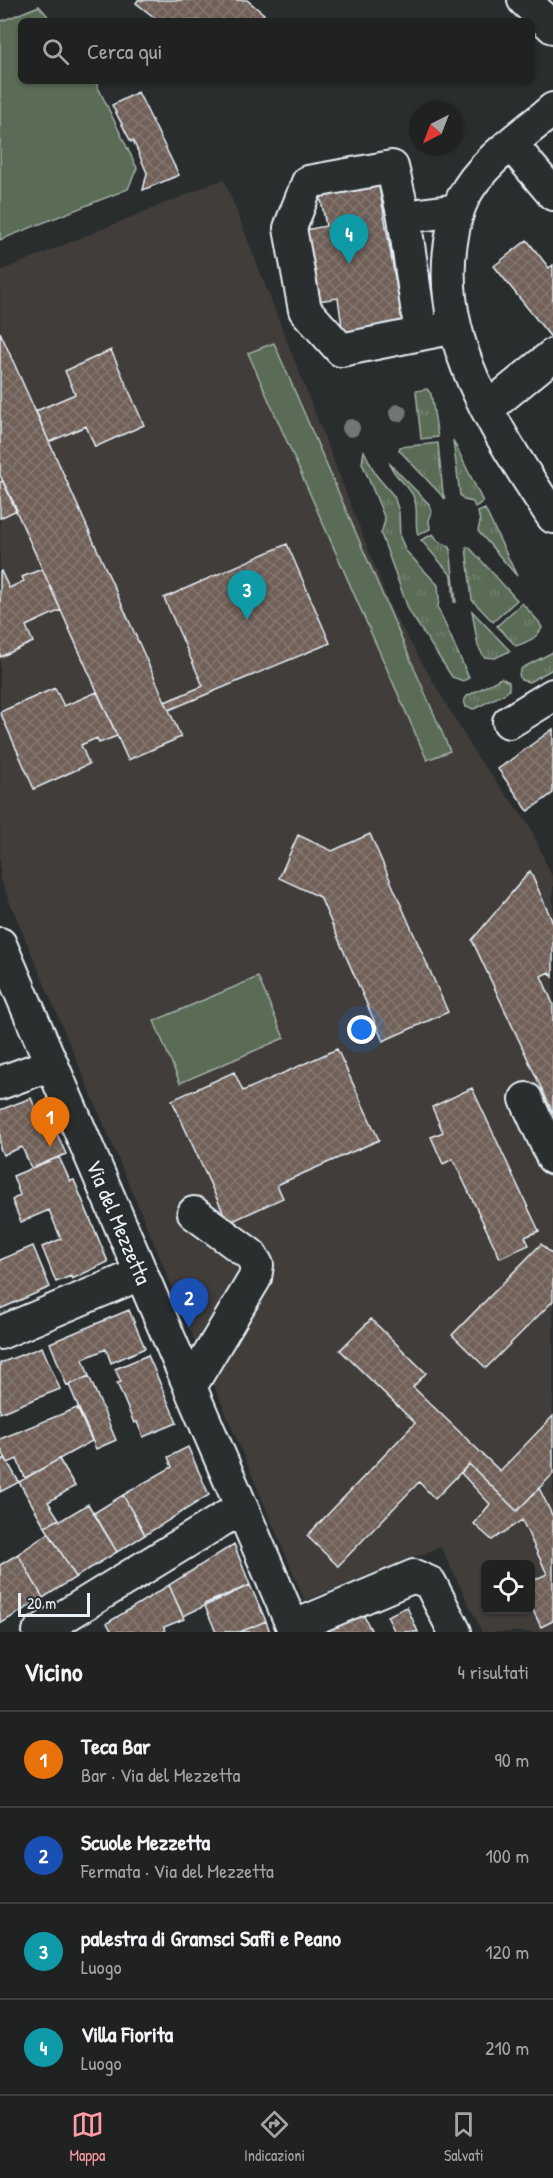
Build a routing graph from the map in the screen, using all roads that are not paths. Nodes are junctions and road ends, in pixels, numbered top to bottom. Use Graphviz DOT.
graph roads {
  1 [pos="524,0"];
  2 [pos="553,27"];
  3 [pos="553,109"];
  4 [pos="512,145"];
  5 [pos="553,195"];
  6 [pos="458,210"];
  7 [pos="404,217"];
  8 [pos="455,327"];
  9 [pos="421,334"];
  10 [pos="553,355"];
  11 [pos="487,409"];
  12 [pos="553,516"];
  13 [pos="553,695"];
  14 [pos="509,722"];
  15 [pos="0,944"];
  16 [pos="52,1064"];
  17 [pos="0,1083"];
  18 [pos="526,1099"];
  19 [pos="553,1158"];
  20 [pos="194,1213"];
  21 [pos="140,1274"];
  22 [pos="0,1333"];
  23 [pos="190,1387"];
  24 [pos="241,1508"];
  25 [pos="294,1629"];
  26 [pos="39,1632"];
  27 [pos="455,1632"];
  1 -- 2 [label="street"];
  3 -- 4 [label="street"];
  4 -- 5 [label="street"];
  4 -- 6 [label="street"];
  6 -- 7 [label="street"];
  6 -- 8 [label="street"];
  7 -- 9 [label="street"];
  7 -- 9 [label="street"];
  8 -- 9 [label="street"];
  8 -- 11 [label="street"];
  10 -- 11 [label="street"];
  11 -- 12 [label="street"];
  13 -- 14 [label="street"];
  15 -- 16 [label="street, Via del Mezzetta"];
  16 -- 17 [label="street"];
  16 -- 21 [label="street, Via del Mezzetta"];
  18 -- 19 [label="street"];
  20 -- 23 [label="street"];
  21 -- 22 [label="street"];
  21 -- 23 [label="street, Via del Mezzetta"];
  23 -- 24 [label="street, Via del Mezzetta"];
  24 -- 25 [label="street, Via del Mezzetta"];
  24 -- 26 [label="street"];
  25 -- 27 [label="street"];
}
